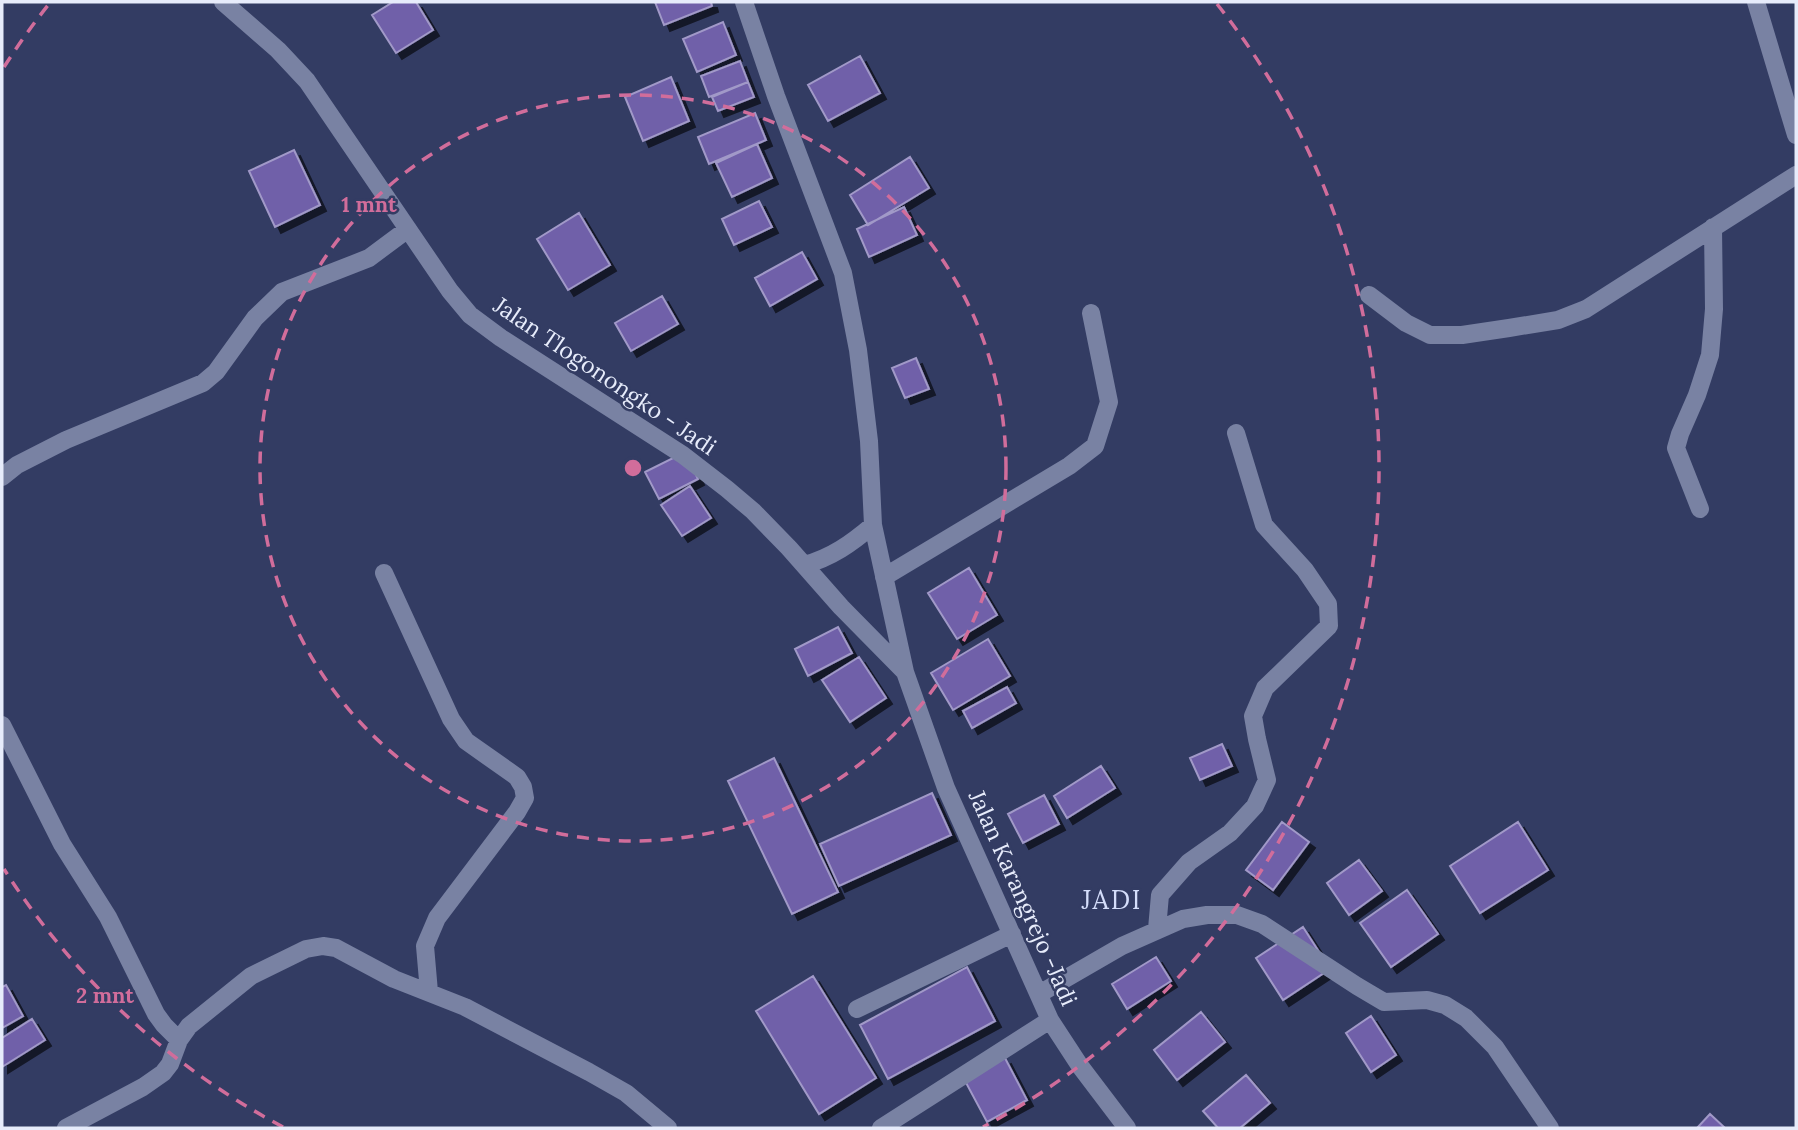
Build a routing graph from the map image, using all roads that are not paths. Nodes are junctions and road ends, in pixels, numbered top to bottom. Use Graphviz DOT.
graph roads {
  1 [pos="223,2"];
  2 [pos="744,2"];
  3 [pos="1756,2"];
  4 [pos="1796,135"];
  5 [pos="1796,175"];
  6 [pos="1713,227"];
  7 [pos="408,229"];
  8 [pos="1369,295"];
  9 [pos="1091,313"];
  10 [pos="1236,433"];
  11 [pos="2,477"];
  12 [pos="1700,509"];
  13 [pos="873,525"];
  14 [pos="804,565"];
  15 [pos="384,572"];
  16 [pos="884,577"];
  17 [pos="905,672"];
  18 [pos="2,725"];
  19 [pos="1157,929"];
  20 [pos="1012,934"];
  21 [pos="429,992"];
  22 [pos="1039,994"];
  23 [pos="857,1009"];
  24 [pos="1050,1020"];
  25 [pos="179,1040"];
  26 [pos="66,1128"];
  27 [pos="668,1128"];
  28 [pos="881,1128"];
  29 [pos="1127,1128"];
  30 [pos="1550,1128"];
  1 -- 7 [label="street, Jalan Tlogonongko - Jadi"];
  2 -- 13 [label="street, Jalan Karangrejo -Jadi"];
  3 -- 4 [label="street"];
  5 -- 6 [label="street"];
  6 -- 8 [label="street"];
  6 -- 12 [label="street"];
  7 -- 11 [label="street"];
  7 -- 14 [label="street, Jalan Tlogonongko - Jadi"];
  9 -- 16 [label="street"];
  10 -- 19 [label="street"];
  13 -- 14 [label="street"];
  13 -- 16 [label="street, Jalan Karangrejo -Jadi"];
  14 -- 17 [label="street, Jalan Tlogonongko - Jadi"];
  15 -- 21 [label="street"];
  16 -- 17 [label="street, Jalan Karangrejo -Jadi"];
  17 -- 20 [label="street, Jalan Karangrejo -Jadi"];
  18 -- 25 [label="street"];
  19 -- 22 [label="street"];
  19 -- 30 [label="street"];
  20 -- 22 [label="street, Jalan Karangrejo -Jadi"];
  20 -- 23 [label="street"];
  21 -- 25 [label="street"];
  21 -- 27 [label="street"];
  22 -- 24 [label="street, Jalan Karangrejo -Jadi"];
  24 -- 28 [label="street"];
  24 -- 29 [label="street, Jalan Karangrejo -Jadi"];
  25 -- 26 [label="street"];
}
